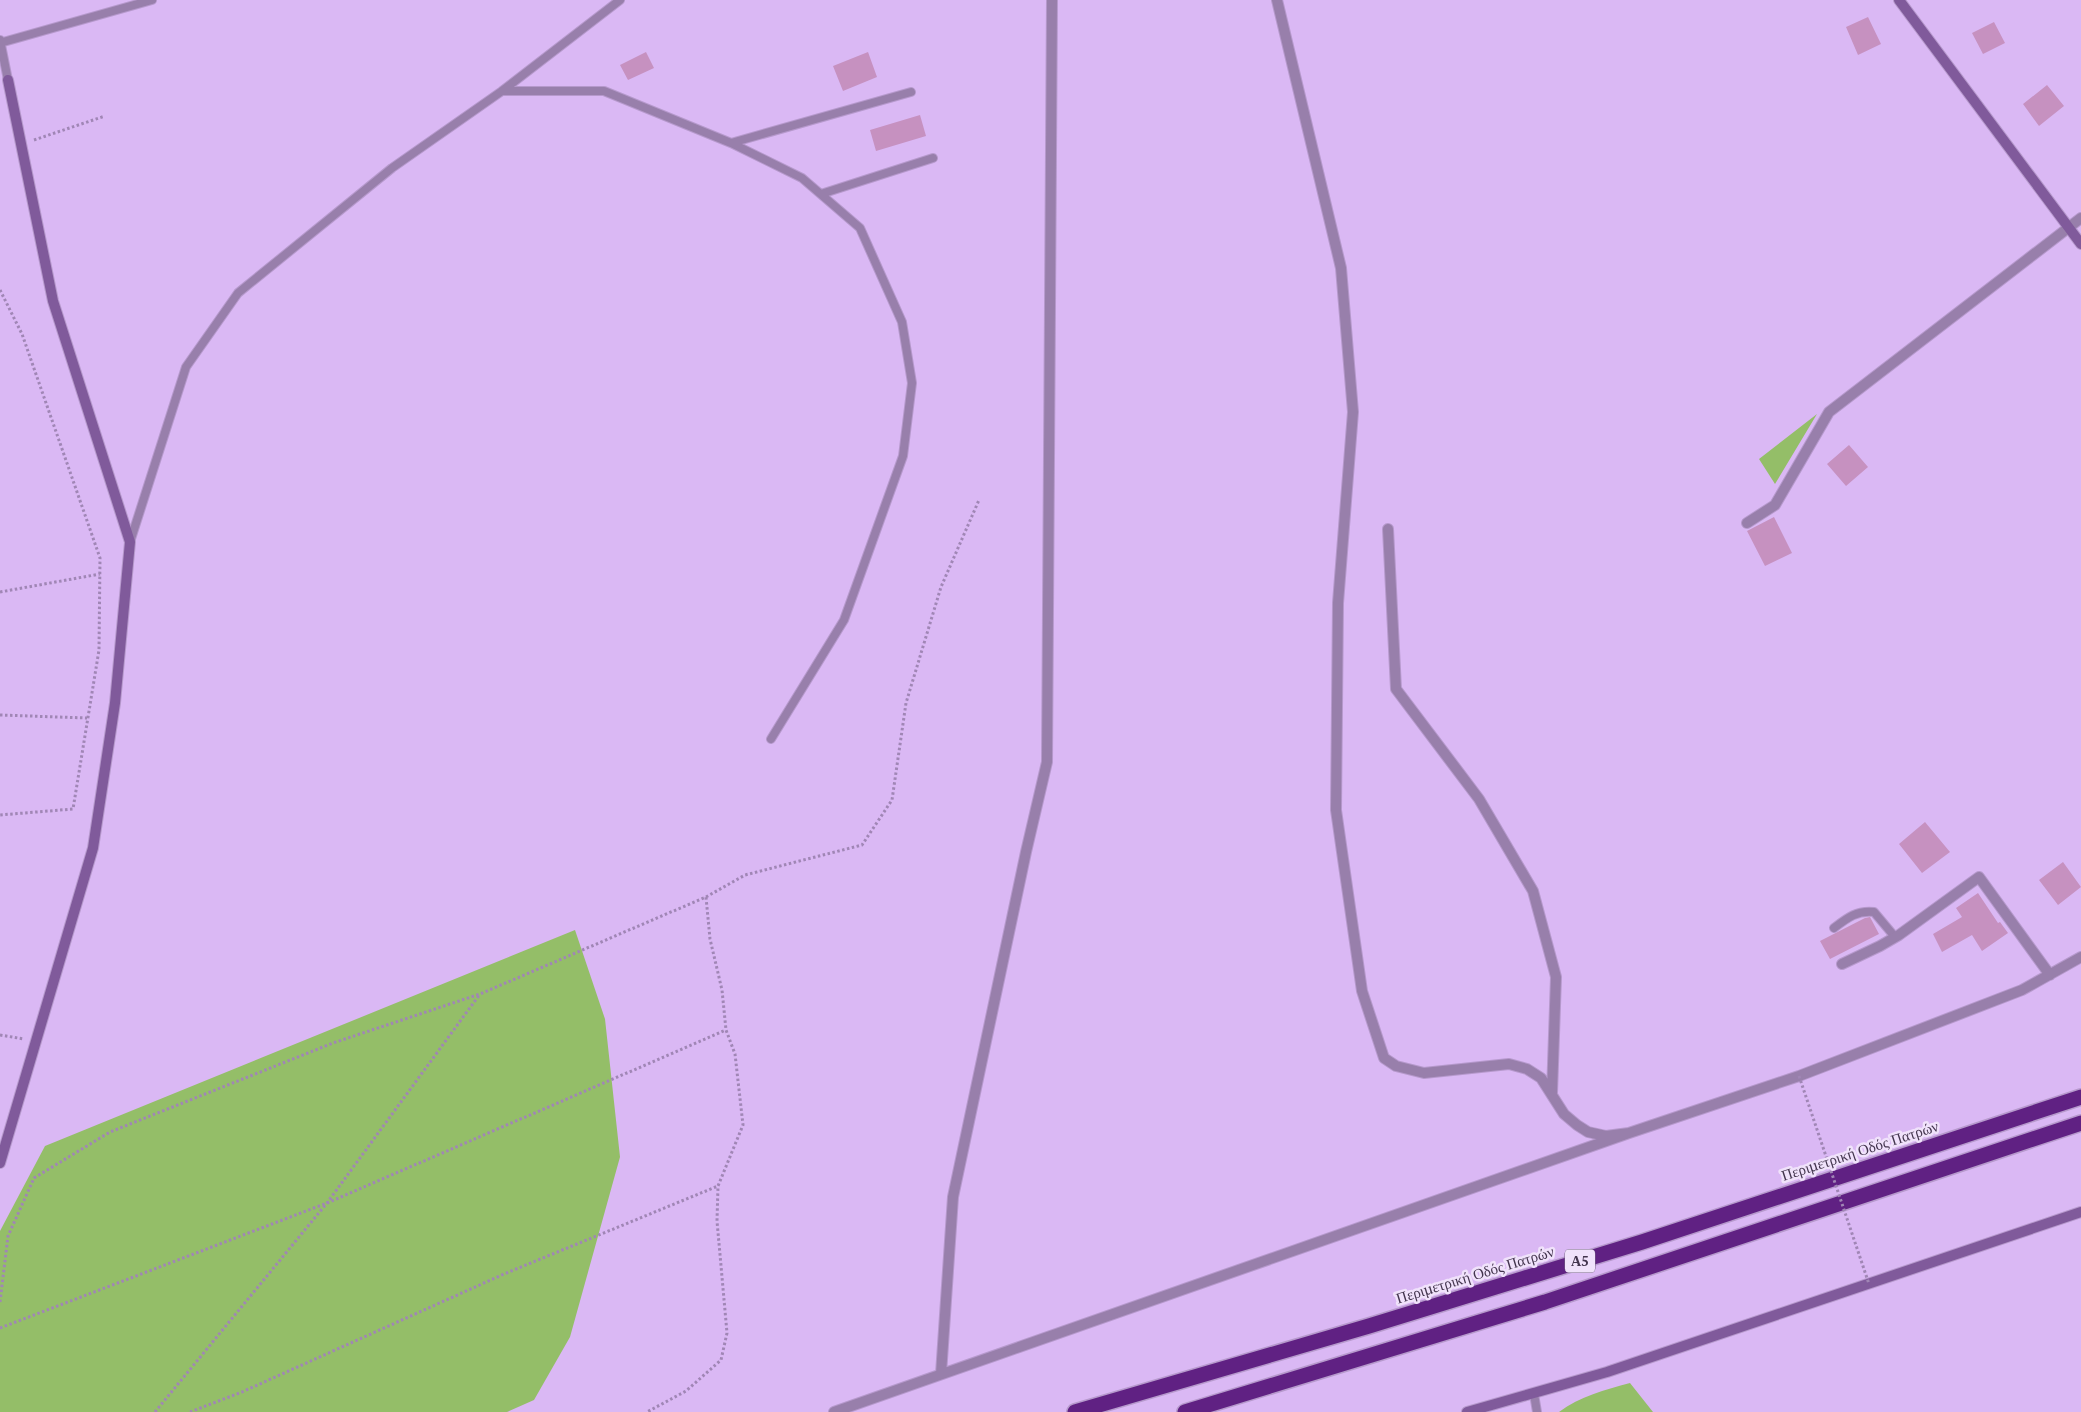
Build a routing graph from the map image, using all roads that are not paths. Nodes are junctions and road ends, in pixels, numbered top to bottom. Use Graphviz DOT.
graph roads {
  1 [pos="152,0"];
  2 [pos="620,0"];
  3 [pos="1052,0"];
  4 [pos="1277,0"];
  5 [pos="1899,0"];
  6 [pos="0,42"];
  7 [pos="8,80"];
  8 [pos="502,91"];
  9 [pos="911,92"];
  10 [pos="731,143"];
  11 [pos="933,158"];
  12 [pos="821,194"];
  13 [pos="2081,218"];
  14 [pos="2068,228"];
  15 [pos="2081,244"];
  16 [pos="1747,523"];
  17 [pos="1388,529"];
  18 [pos="130,542"];
  19 [pos="771,739"];
  20 [pos="1834,928"];
  21 [pos="1895,937"];
  22 [pos="2081,956"];
  23 [pos="1842,964"];
  24 [pos="2050,975"];
  25 [pos="1552,1093"];
  26 [pos="2081,1097"];
  27 [pos="2081,1123"];
  28 [pos="1629,1133"];
  29 [pos="0,1163"];
  30 [pos="2081,1212"];
  31 [pos="941,1374"];
  32 [pos="1534,1394"];
  33 [pos="834,1412"];
  34 [pos="1075,1412"];
  35 [pos="1185,1412"];
  36 [pos="1467,1412"];
  37 [pos="1538,1412"];
  1 -- 6 [label="lane"];
  2 -- 8 [label="lane"];
  3 -- 31 [label="street"];
  4 -- 25 [label="street"];
  5 -- 14 [label="street"];
  6 -- 7 [label="lane"];
  7 -- 18 [label="street"];
  8 -- 10 [label="lane"];
  8 -- 18 [label="lane"];
  9 -- 10 [label="lane"];
  10 -- 12 [label="lane"];
  11 -- 12 [label="lane"];
  12 -- 19 [label="lane"];
  13 -- 14 [label="street"];
  14 -- 15 [label="street"];
  14 -- 16 [label="street"];
  17 -- 25 [label="street"];
  18 -- 29 [label="street"];
  20 -- 21 [label="lane"];
  21 -- 23 [label="street"];
  21 -- 24 [label="street"];
  22 -- 24 [label="street"];
  24 -- 28 [label="street"];
  25 -- 28 [label="street"];
  26 -- 34 [label="highway, Περιμετρική Οδός Πατρών / Α5"];
  27 -- 35 [label="highway, Α5"];
  28 -- 31 [label="street"];
  30 -- 32 [label="street"];
  31 -- 33 [label="street"];
  32 -- 36 [label="street"];
  32 -- 37 [label="lane"];
}
